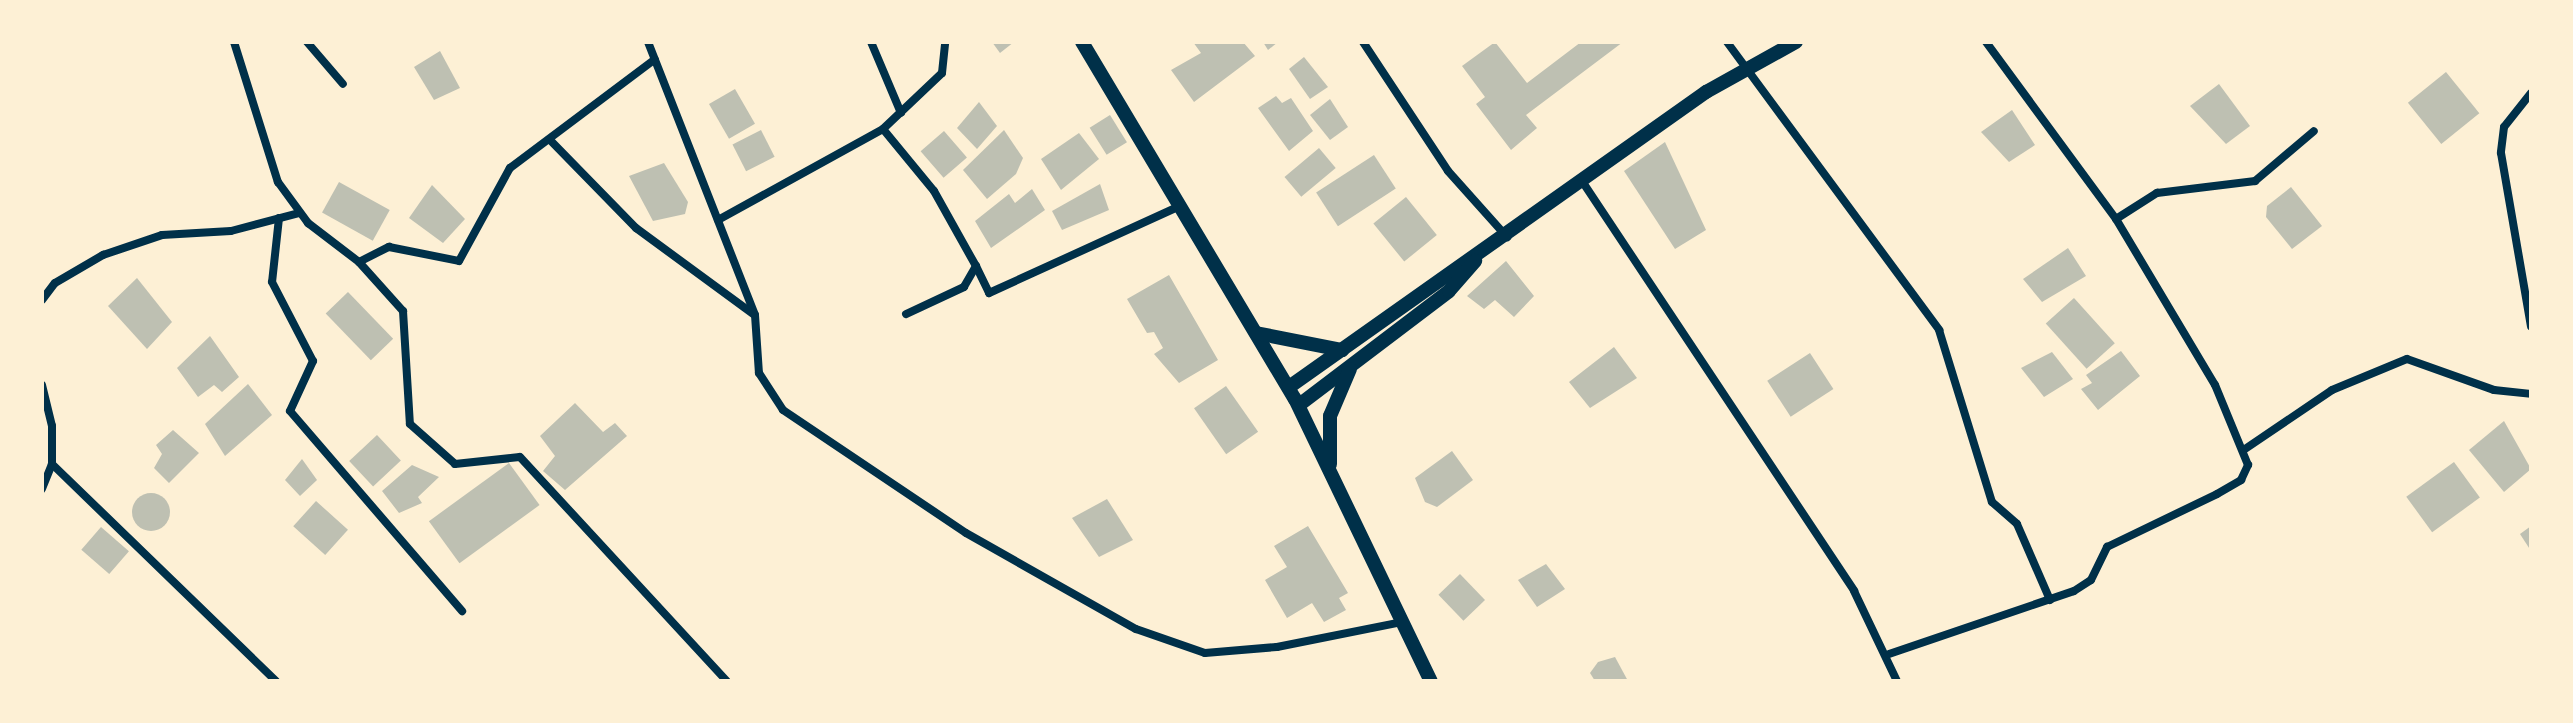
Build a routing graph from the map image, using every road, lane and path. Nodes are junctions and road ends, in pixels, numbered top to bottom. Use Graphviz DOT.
graph roads {
  1 [pos="234,42"];
  2 [pos="307,42"];
  3 [pos="648,42"];
  4 [pos="871,42"];
  5 [pos="945,42"];
  6 [pos="1082,42"];
  7 [pos="1363,42"];
  8 [pos="1727,42"];
  9 [pos="1796,42"];
  10 [pos="1986,42"];
  11 [pos="655,59"];
  12 [pos="1743,67"];
  13 [pos="343,84"];
  14 [pos="2531,93"];
  15 [pos="901,113"];
  16 [pos="883,129"];
  17 [pos="2314,131"];
  18 [pos="551,141"];
  19 [pos="1582,181"];
  20 [pos="1178,207"];
  21 [pos="299,213"];
  22 [pos="279,218"];
  23 [pos="2116,219"];
  24 [pos="718,220"];
  25 [pos="1507,237"];
  26 [pos="1477,257"];
  27 [pos="359,262"];
  28 [pos="976,266"];
  29 [pos="42,300"];
  30 [pos="906,314"];
  31 [pos="755,315"];
  32 [pos="2531,326"];
  33 [pos="1256,333"];
  34 [pos="1342,350"];
  35 [pos="1353,363"];
  36 [pos="42,385"];
  37 [pos="1289,387"];
  38 [pos="2531,394"];
  39 [pos="1299,405"];
  40 [pos="2245,449"];
  41 [pos="52,464"];
  42 [pos="1330,469"];
  43 [pos="42,489"];
  44 [pos="2050,600"];
  45 [pos="462,611"];
  46 [pos="1402,622"];
  47 [pos="1889,654"];
  48 [pos="276,681"];
  49 [pos="727,681"];
  50 [pos="1431,681"];
  51 [pos="1897,681"];
  1 -- 21 [label="street"];
  2 -- 13 [label="street"];
  3 -- 11 [label="street"];
  4 -- 15 [label="street"];
  5 -- 15 [label="street"];
  6 -- 20 [label="street"];
  7 -- 25 [label="street"];
  8 -- 12 [label="street"];
  9 -- 12 [label="street"];
  10 -- 23 [label="street"];
  11 -- 18 [label="street"];
  11 -- 24 [label="street"];
  12 -- 19 [label="street"];
  12 -- 44 [label="street"];
  14 -- 32 [label="street"];
  15 -- 16 [label="street"];
  16 -- 24 [label="street"];
  16 -- 28 [label="street"];
  17 -- 23 [label="street"];
  18 -- 27 [label="street"];
  18 -- 31 [label="street"];
  19 -- 25 [label="street"];
  19 -- 47 [label="street"];
  20 -- 28 [label="street"];
  20 -- 33 [label="street"];
  21 -- 22 [label="street"];
  21 -- 27 [label="street"];
  22 -- 29 [label="street"];
  22 -- 45 [label="street"];
  23 -- 40 [label="street"];
  24 -- 31 [label="street"];
  25 -- 26 [label="street"];
  26 -- 34 [label="street"];
  26 -- 35 [label="street"];
  27 -- 49 [label="street"];
  28 -- 30 [label="street"];
  31 -- 46 [label="street"];
  33 -- 34 [label="street"];
  33 -- 37 [label="street"];
  34 -- 37 [label="street"];
  35 -- 39 [label="street"];
  35 -- 42 [label="street"];
  36 -- 41 [label="street"];
  37 -- 39 [label="street"];
  38 -- 40 [label="street"];
  39 -- 42 [label="street"];
  40 -- 44 [label="street"];
  41 -- 43 [label="street"];
  41 -- 48 [label="street"];
  42 -- 46 [label="street"];
  44 -- 47 [label="street"];
  46 -- 50 [label="street"];
  47 -- 51 [label="street"];
}
